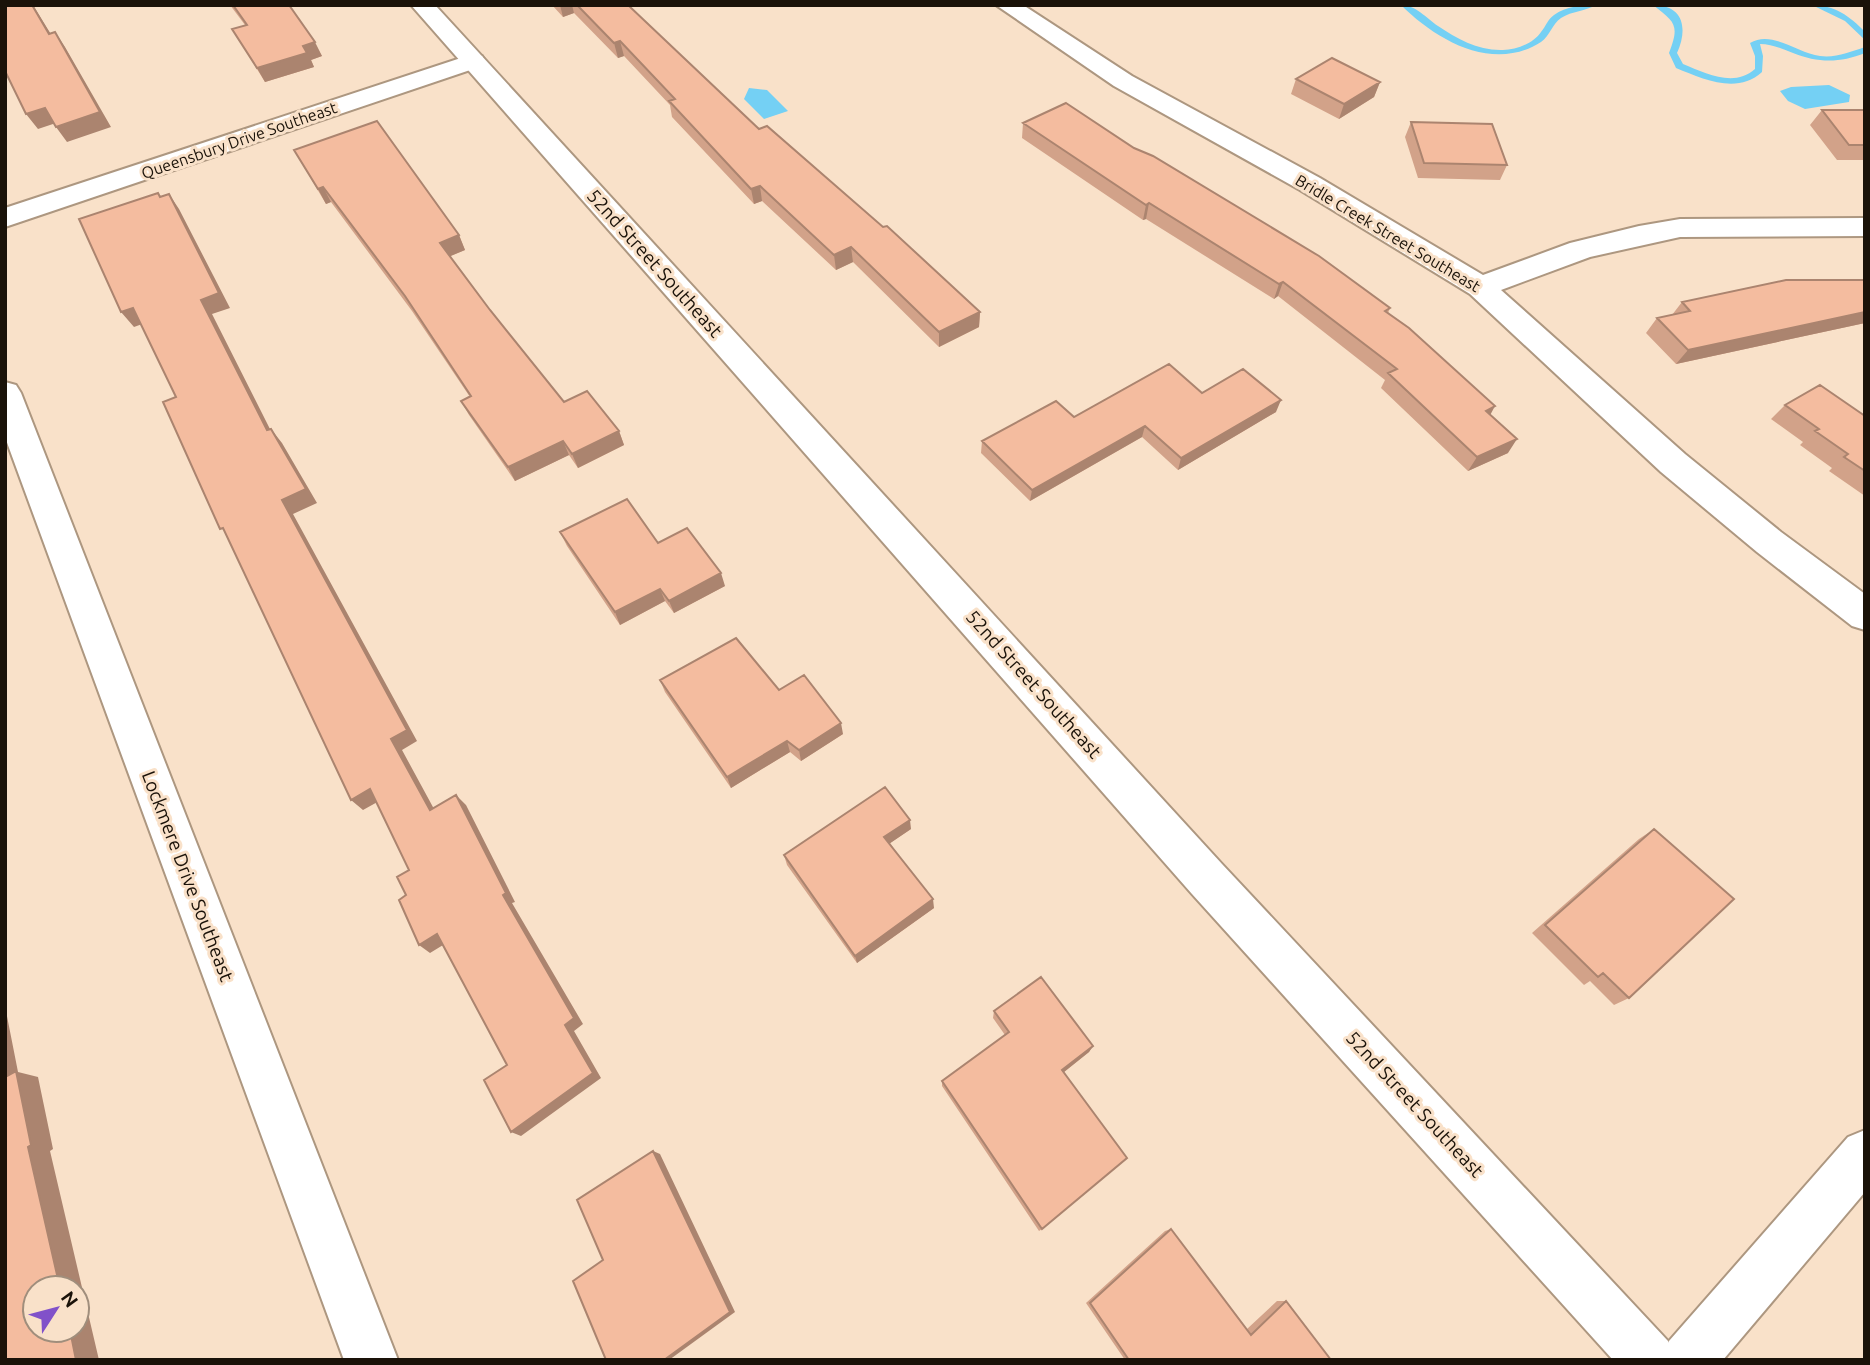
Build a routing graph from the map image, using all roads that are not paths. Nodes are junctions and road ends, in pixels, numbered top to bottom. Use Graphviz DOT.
graph roads {
  1 [pos="422,5"];
  2 [pos="1007,5"];
  3 [pos="473,61"];
  4 [pos="5,218"];
  5 [pos="1865,227"];
  6 [pos="1480,287"];
  7 [pos="5,393"];
  8 [pos="1865,615"];
  9 [pos="1865,1154"];
  10 [pos="371,1360"];
  11 [pos="1649,1360"];
  12 [pos="1688,1360"];
  1 -- 3 [label="street, 52nd Street Southeast"];
  2 -- 6 [label="street, Bridle Creek Street Southeast"];
  3 -- 4 [label="street, Queensbury Drive Southeast"];
  3 -- 11 [label="street, 52nd Street Southeast"];
  5 -- 6 [label="street"];
  6 -- 8 [label="street, Bridle Creek Street Southeast"];
  7 -- 10 [label="street, Lockmere Drive Southeast"];
  9 -- 12 [label="street"];
}
